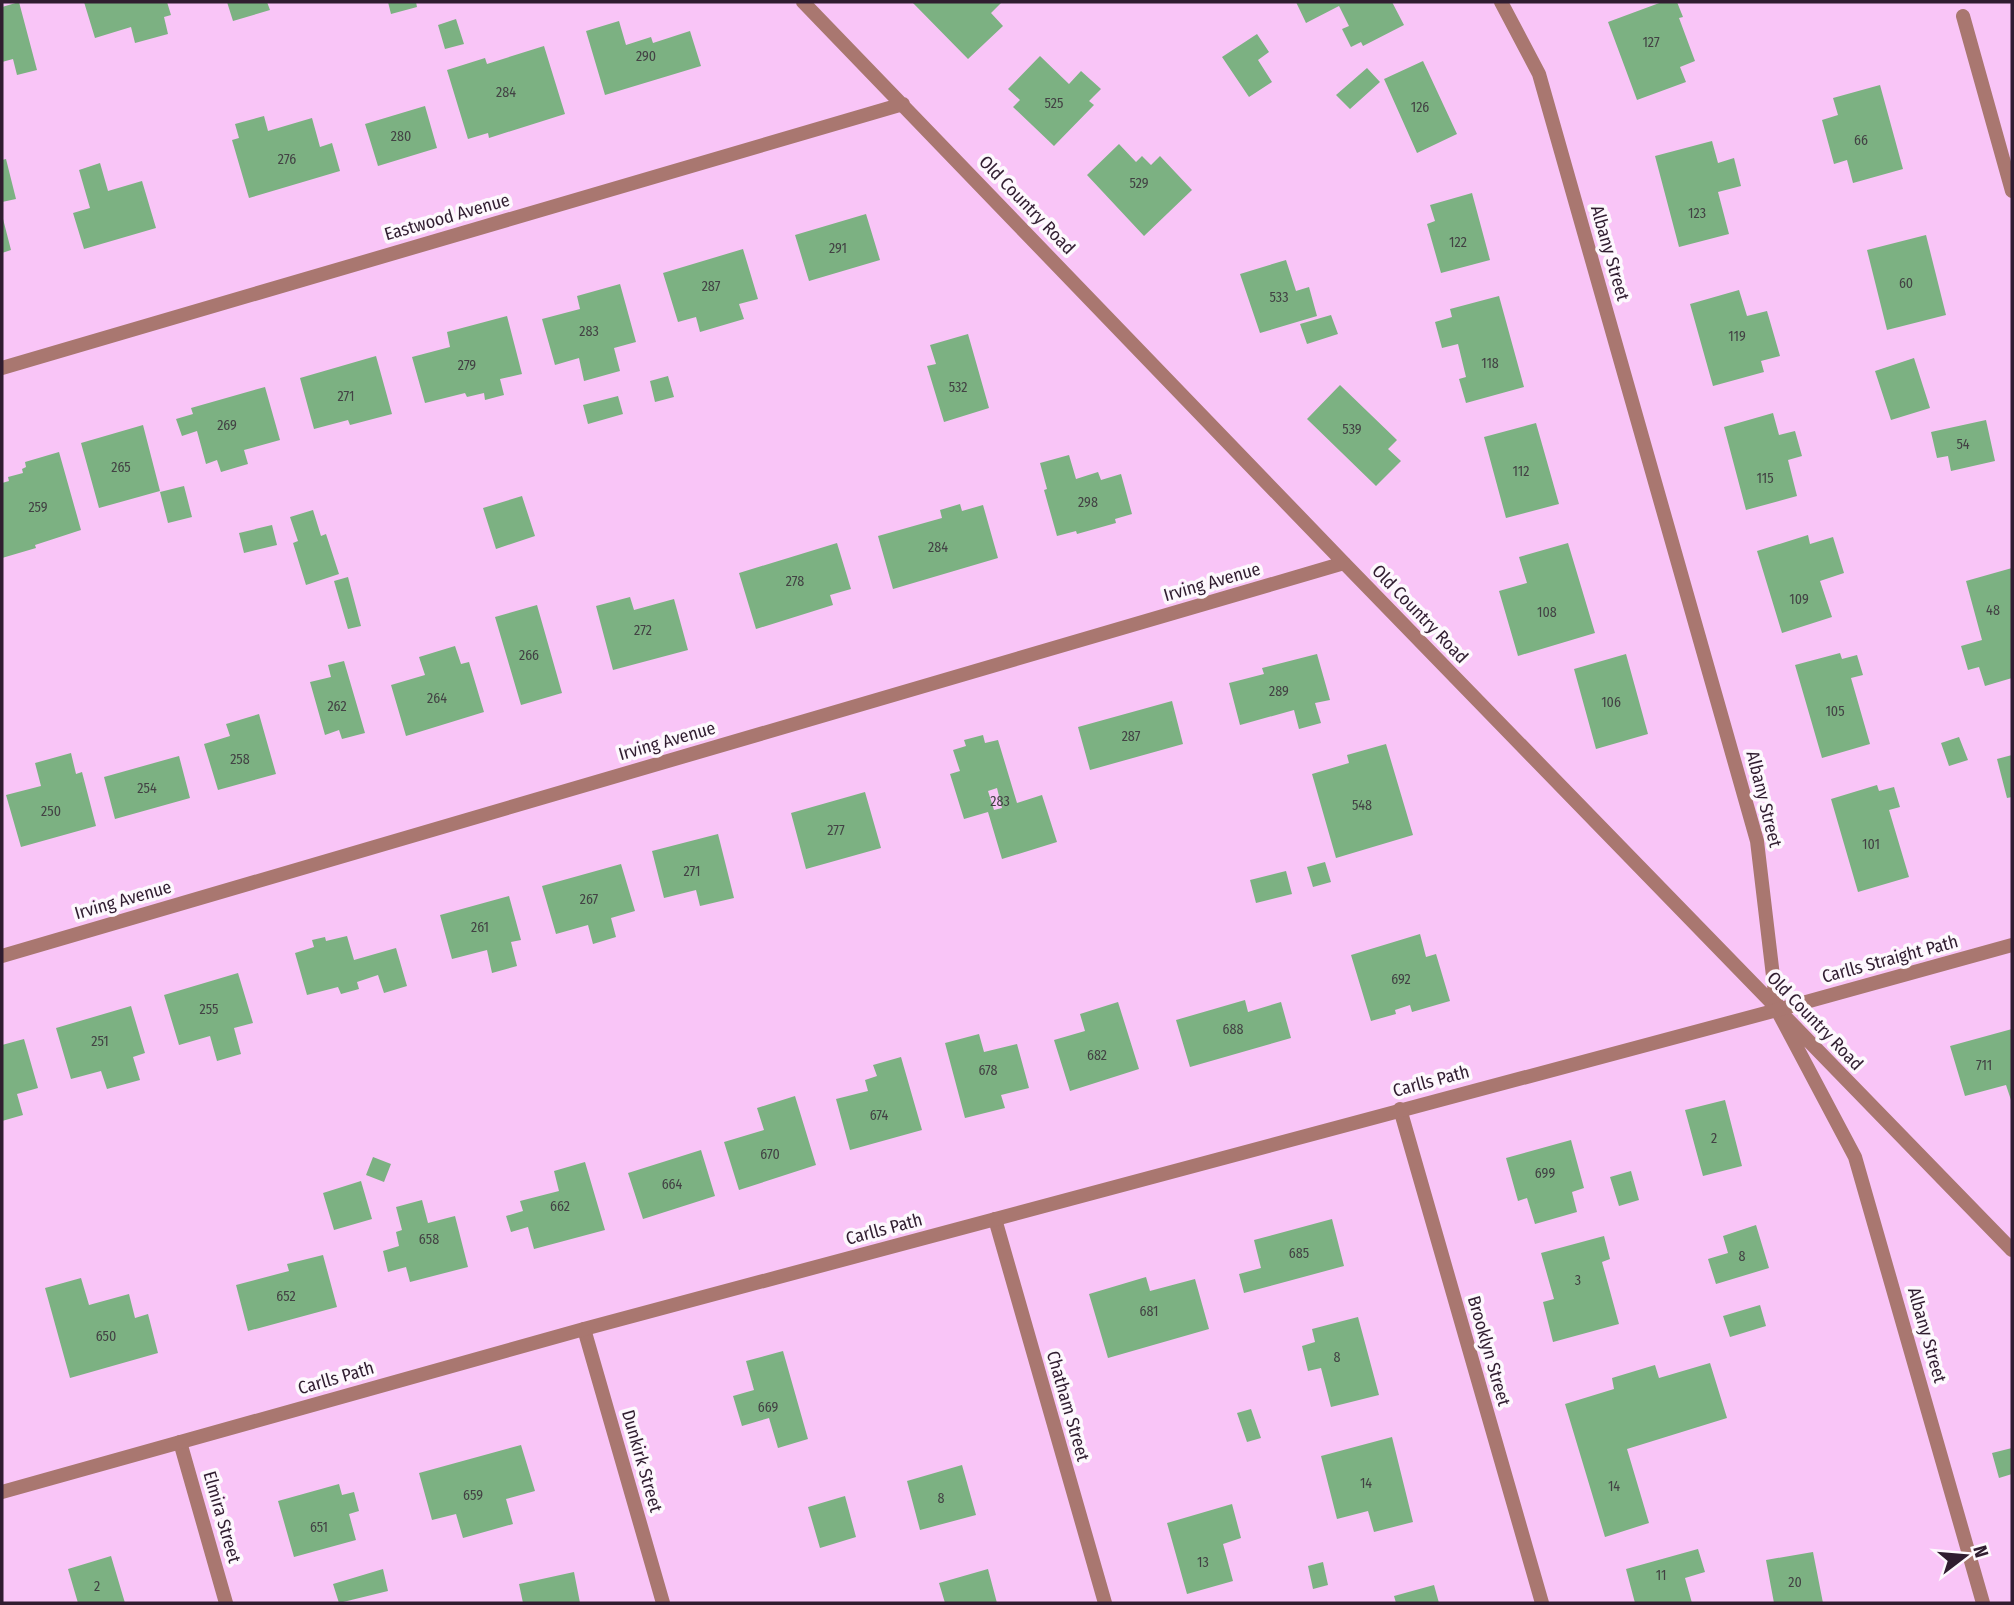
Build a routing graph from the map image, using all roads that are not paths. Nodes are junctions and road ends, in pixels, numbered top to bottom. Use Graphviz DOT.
graph roads {
  1 [pos="803,2"];
  2 [pos="1501,2"];
  3 [pos="1964,16"];
  4 [pos="903,104"];
  5 [pos="2012,191"];
  6 [pos="2,368"];
  7 [pos="1344,563"];
  8 [pos="2012,945"];
  9 [pos="2,956"];
  10 [pos="1777,1010"];
  11 [pos="1400,1109"];
  12 [pos="995,1219"];
  13 [pos="2012,1250"];
  14 [pos="584,1329"];
  15 [pos="180,1442"];
  16 [pos="2,1492"];
  17 [pos="226,1603"];
  18 [pos="663,1603"];
  19 [pos="1105,1603"];
  20 [pos="1542,1603"];
  21 [pos="1983,1603"];
  1 -- 4 [label="street, Old Country Road"];
  2 -- 10 [label="street, Albany Street"];
  3 -- 5 [label="street"];
  4 -- 6 [label="street, Eastwood Avenue"];
  4 -- 7 [label="street, Old Country Road"];
  7 -- 9 [label="street, Irving Avenue"];
  7 -- 10 [label="street, Old Country Road"];
  8 -- 10 [label="street, Carlls Straight Path"];
  10 -- 11 [label="street, Carlls Path"];
  10 -- 13 [label="street, Old Country Road"];
  10 -- 21 [label="street, Albany Street"];
  11 -- 12 [label="street, Carlls Path"];
  11 -- 20 [label="street, Brooklyn Street"];
  12 -- 14 [label="street, Carlls Path"];
  12 -- 19 [label="street, Chatham Street"];
  14 -- 15 [label="street, Carlls Path"];
  14 -- 18 [label="street, Dunkirk Street"];
  15 -- 16 [label="street, Carlls Path"];
  15 -- 17 [label="street, Elmira Street"];
}
